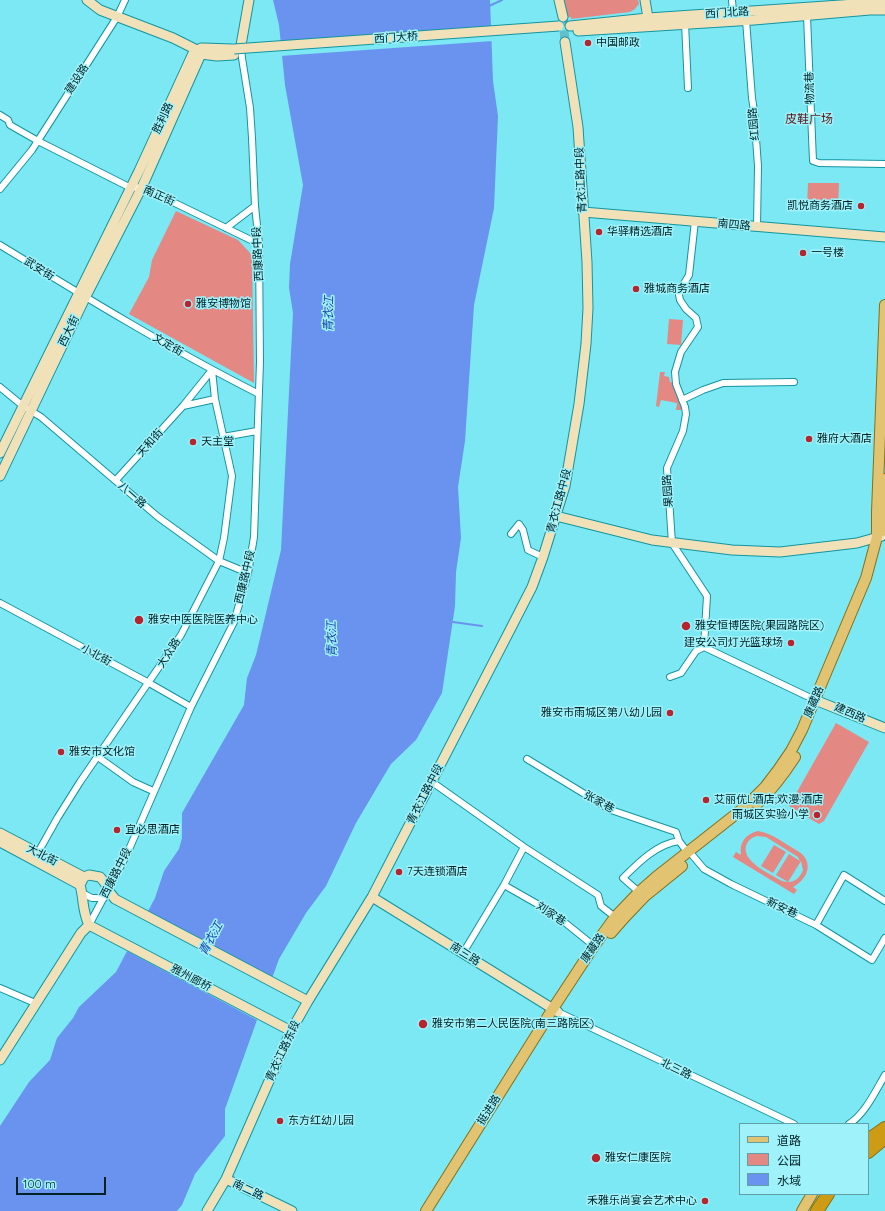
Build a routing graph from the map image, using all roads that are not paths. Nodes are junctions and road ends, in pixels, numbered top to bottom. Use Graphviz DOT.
graph roads {
  1 [pos="87,0"];
  2 [pos="125,0"];
  3 [pos="249,0"];
  4 [pos="559,0"];
  5 [pos="645,0"];
  6 [pos="732,0"];
  7 [pos="885,2"];
  8 [pos="885,10"];
  9 [pos="733,12"];
  10 [pos="807,16"];
  11 [pos="117,17"];
  12 [pos="563,17"];
  13 [pos="648,18"];
  14 [pos="746,20"];
  15 [pos="685,23"];
  16 [pos="559,29"];
  17 [pos="565,42"];
  18 [pos="199,50"];
  19 [pos="238,52"];
  20 [pos="688,88"];
  21 [pos="0,115"];
  22 [pos="38,141"];
  23 [pos="885,164"];
  24 [pos="142,187"];
  25 [pos="131,188"];
  26 [pos="0,189"];
  27 [pos="254,206"];
  28 [pos="583,212"];
  29 [pos="694,221"];
  30 [pos="757,227"];
  31 [pos="226,228"];
  32 [pos="885,237"];
  33 [pos="259,244"];
  34 [pos="0,245"];
  35 [pos="82,296"];
  36 [pos="885,305"];
  37 [pos="212,370"];
  38 [pos="794,382"];
  39 [pos="0,387"];
  40 [pos="259,394"];
  41 [pos="215,399"];
  42 [pos="682,400"];
  43 [pos="184,406"];
  44 [pos="27,408"];
  45 [pos="257,431"];
  46 [pos="223,437"];
  47 [pos="0,453"];
  48 [pos="0,476"];
  49 [pos="885,479"];
  50 [pos="116,480"];
  51 [pos="556,516"];
  52 [pos="511,534"];
  53 [pos="882,536"];
  54 [pos="672,543"];
  55 [pos="543,557"];
  56 [pos="218,561"];
  57 [pos="248,573"];
  58 [pos="0,603"];
  59 [pos="704,648"];
  60 [pos="670,677"];
  61 [pos="149,683"];
  62 [pos="818,700"];
  63 [pos="191,707"];
  64 [pos="885,728"];
  65 [pos="98,757"];
  66 [pos="527,758"];
  67 [pos="432,782"];
  68 [pos="153,791"];
  69 [pos="0,833"];
  70 [pos="679,841"];
  71 [pos="0,842"];
  72 [pos="524,847"];
  73 [pos="691,854"];
  74 [pos="36,856"];
  75 [pos="82,885"];
  76 [pos="504,886"];
  77 [pos="639,892"];
  78 [pos="106,894"];
  79 [pos="372,897"];
  80 [pos="885,901"];
  81 [pos="615,917"];
  82 [pos="89,925"];
  83 [pos="816,925"];
  84 [pos="885,938"];
  85 [pos="594,946"];
  86 [pos="463,953"];
  87 [pos="0,988"];
  88 [pos="308,1002"];
  89 [pos="35,1003"];
  90 [pos="555,1011"];
  91 [pos="288,1029"];
  92 [pos="0,1060"];
  93 [pos="885,1076"];
  94 [pos="792,1123"];
  95 [pos="851,1123"];
  96 [pos="885,1128"];
  97 [pos="885,1138"];
  98 [pos="869,1139"];
  99 [pos="869,1151"];
  100 [pos="226,1179"];
  101 [pos="811,1195"];
  102 [pos="820,1195"];
  103 [pos="827,1195"];
  104 [pos="815,1210"];
  105 [pos="207,1211"];
  106 [pos="292,1211"];
  107 [pos="426,1211"];
  108 [pos="433,1211"];
  109 [pos="802,1211"];
  1 -- 11 [label="main road"];
  2 -- 11 [label="street, 建设路"];
  3 -- 19 [label="main road"];
  4 -- 12 [label="main road"];
  5 -- 13 [label="main road"];
  6 -- 9 [label="street"];
  7 -- 9 [label="main road, 西门北路"];
  8 -- 10 [label="main road, 西门北路"];
  9 -- 13 [label="main road, 西门北路"];
  10 -- 14 [label="main road, 西门北路"];
  10 -- 23 [label="street, 物流巷"];
  11 -- 18 [label="main road"];
  11 -- 22 [label="street, 建设路"];
  13 -- 15 [label="main road, 西门北路"];
  14 -- 15 [label="main road, 西门北路"];
  14 -- 30 [label="street, 红园路"];
  15 -- 20 [label="street"];
  16 -- 19 [label="main road, 西门大桥"];
  17 -- 28 [label="main road, 青衣江路中段"];
  18 -- 19 [label="main road, 西门大桥"];
  18 -- 24 [label="main road, 胜利路"];
  18 -- 25 [label="main road, 胜利路"];
  19 -- 27 [label="street, 西康路中段"];
  21 -- 22 [label="street, 南正街"];
  22 -- 25 [label="street, 南正街"];
  22 -- 26 [label="street, 建设路"];
  24 -- 25 [label="street, 南正街"];
  24 -- 31 [label="street, 南正街"];
  24 -- 35 [label="main road, 西大街"];
  25 -- 35 [label="main road, 西大街"];
  27 -- 31 [label="street"];
  27 -- 33 [label="street, 西康路中段"];
  28 -- 29 [label="main road, 南四路"];
  28 -- 51 [label="main road, 青衣江路中段"];
  29 -- 30 [label="main road, 南四路"];
  29 -- 42 [label="street, 果园路"];
  30 -- 32 [label="main road, 南四路"];
  31 -- 33 [label="street, 南正街"];
  33 -- 40 [label="street, 西康路中段"];
  34 -- 35 [label="street, 武安街"];
  35 -- 37 [label="street, 文定街"];
  35 -- 44 [label="main road, 西大街"];
  36 -- 53 [label="main road, 康藏路"];
  37 -- 40 [label="street, 文定街"];
  37 -- 41 [label="street, 大众路"];
  37 -- 43 [label="street, 天和街"];
  38 -- 42 [label="street"];
  39 -- 44 [label="street, 八一路"];
  40 -- 45 [label="street, 西康路中段"];
  41 -- 43 [label="street"];
  41 -- 46 [label="street, 大众路"];
  42 -- 54 [label="street, 果园路"];
  43 -- 50 [label="street, 天和街"];
  44 -- 47 [label="main road, 西大街"];
  44 -- 48 [label="main road, 西大街"];
  44 -- 50 [label="street, 八一路"];
  45 -- 46 [label="street"];
  45 -- 57 [label="street, 西康路中段"];
  46 -- 56 [label="street, 大众路"];
  49 -- 53 [label="main road, 康藏路"];
  50 -- 56 [label="street, 八一路"];
  51 -- 54 [label="main road"];
  51 -- 55 [label="main road, 青衣江路中段"];
  52 -- 55 [label="street"];
  53 -- 54 [label="main road"];
  53 -- 62 [label="main road, 康藏路"];
  54 -- 59 [label="street"];
  55 -- 67 [label="main road, 青衣江路中段"];
  56 -- 57 [label="street, 八一路"];
  56 -- 61 [label="street, 大众路"];
  57 -- 63 [label="street, 西康路中段"];
  58 -- 61 [label="street, 小北街"];
  59 -- 60 [label="street"];
  59 -- 62 [label="street"];
  61 -- 63 [label="street, 小北街"];
  61 -- 65 [label="street, 大众路"];
  62 -- 64 [label="main road, 建西路"];
  62 -- 73 [label="main road, 康藏路"];
  63 -- 68 [label="street, 西康路中段"];
  65 -- 68 [label="street"];
  65 -- 74 [label="street, 大众路"];
  66 -- 70 [label="street, 张家巷"];
  67 -- 72 [label="street"];
  67 -- 79 [label="main road, 青衣江路中段"];
  68 -- 78 [label="street, 西康路中段"];
  69 -- 74 [label="main road, 大北街"];
  70 -- 73 [label="street, 张家巷"];
  70 -- 77 [label="street"];
  71 -- 74 [label="main road, 大北街"];
  72 -- 76 [label="street"];
  72 -- 81 [label="street"];
  73 -- 77 [label="main road, 康藏路"];
  73 -- 83 [label="street, 新安巷"];
  73 -- 90 [label="main road, 康藏路"];
  74 -- 75 [label="main road, 大北街"];
  75 -- 78 [label="street"];
  75 -- 78 [label="main road"];
  75 -- 82 [label="main road"];
  76 -- 85 [label="street, 刘家巷"];
  76 -- 86 [label="street"];
  77 -- 81 [label="main road, 康藏路"];
  78 -- 82 [label="street, 西康路中段"];
  78 -- 88 [label="main road"];
  79 -- 86 [label="main road, 南三路"];
  79 -- 88 [label="main road, 青衣江路东段"];
  80 -- 83 [label="street"];
  81 -- 85 [label="main road, 康藏路"];
  82 -- 89 [label="main road, 西康路中段"];
  82 -- 91 [label="main road, 雅州廊桥"];
  83 -- 84 [label="street, 新安巷"];
  85 -- 90 [label="main road, 康藏路"];
  86 -- 90 [label="main road, 南三路"];
  87 -- 89 [label="street"];
  88 -- 91 [label="main road, 青衣江路东段"];
  89 -- 92 [label="main road, 西康路中段"];
  90 -- 94 [label="street, 北三路"];
  90 -- 107 [label="main road, 挺进路"];
  90 -- 108 [label="main road, 挺进路"];
  91 -- 100 [label="main road, 青衣江路东段"];
  93 -- 95 [label="street"];
  96 -- 98 [label="highway"];
  97 -- 99 [label="highway"];
  100 -- 105 [label="main road, 青衣江路东段"];
  100 -- 106 [label="main road, 南二路"];
  101 -- 109 [label="main road"];
  102 -- 104 [label="highway"];
  103 -- 104 [label="highway"];
}
